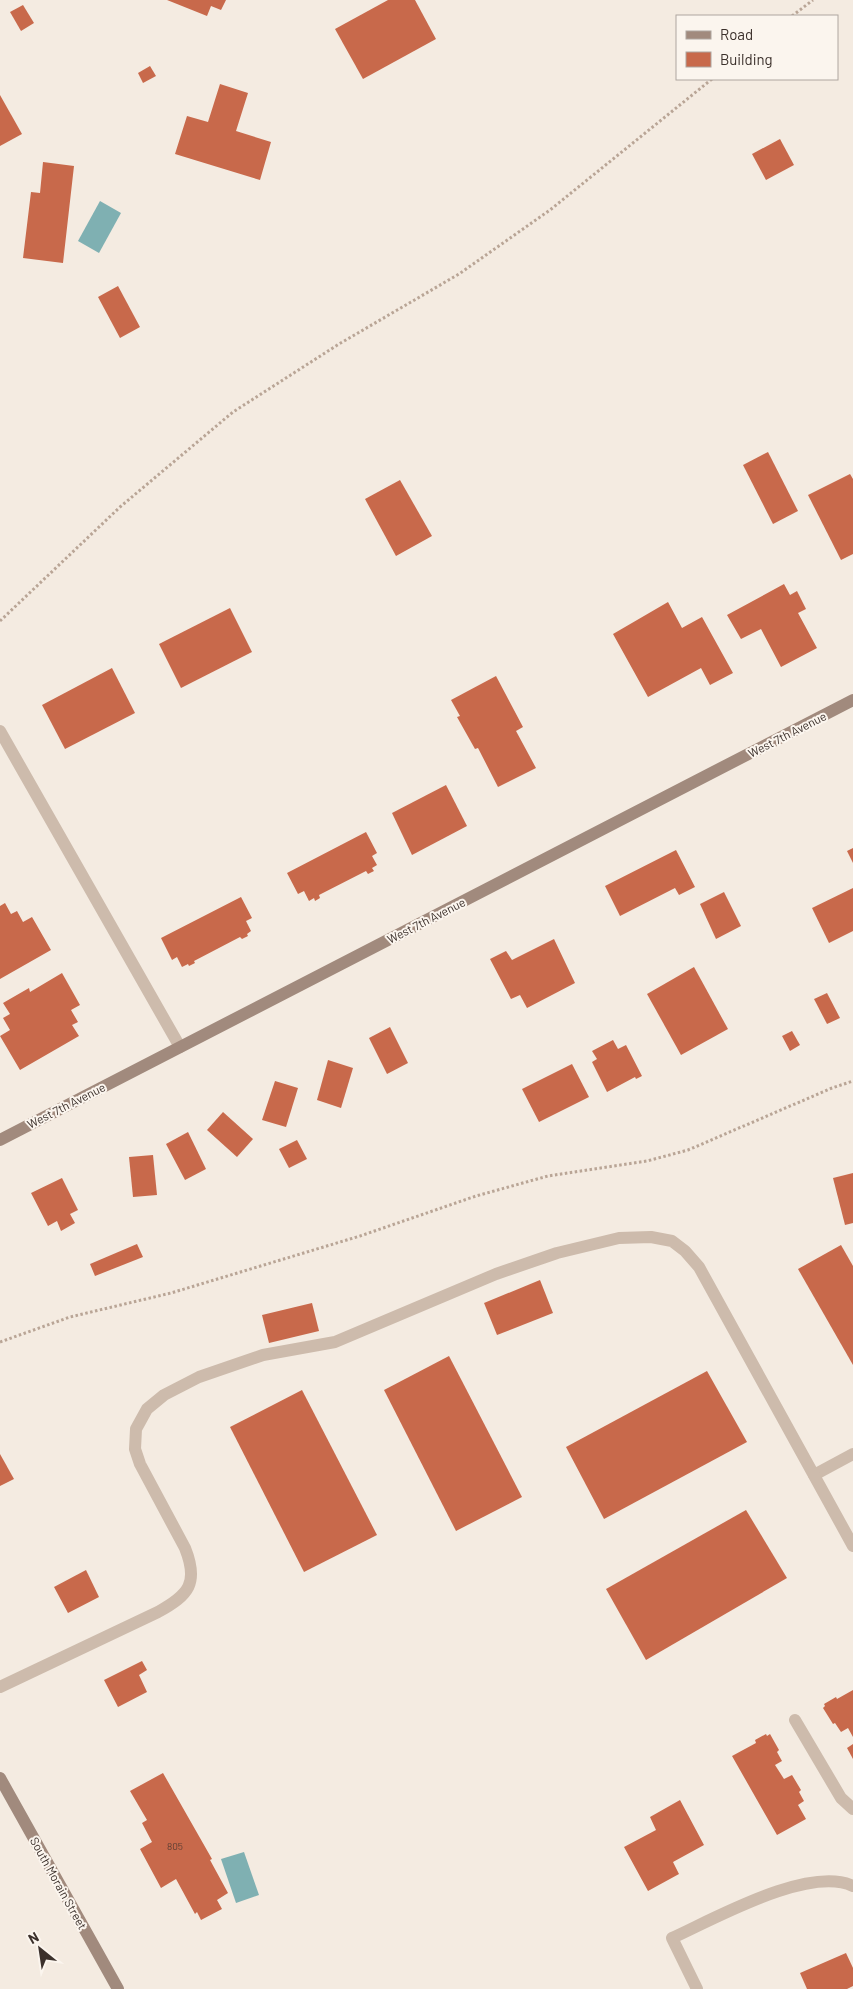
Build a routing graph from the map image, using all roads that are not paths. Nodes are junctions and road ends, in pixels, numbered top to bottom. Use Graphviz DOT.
graph roads {
  1 [pos="853,700"];
  2 [pos="0,731"];
  3 [pos="180,1047"];
  4 [pos="0,1140"];
  5 [pos="853,1454"];
  6 [pos="814,1475"];
  7 [pos="853,1546"];
  8 [pos="0,1687"];
  9 [pos="796,1720"];
  10 [pos="0,1778"];
  11 [pos="853,1809"];
  12 [pos="853,1885"];
  13 [pos="118,1989"];
  14 [pos="697,1989"];
  1 -- 3 [label="street, West 7th Avenue"];
  2 -- 3 [label="lane"];
  3 -- 4 [label="street, West 7th Avenue"];
  5 -- 6 [label="lane"];
  6 -- 7 [label="lane"];
  6 -- 8 [label="lane"];
  9 -- 11 [label="lane"];
  10 -- 13 [label="street, South Morain Street"];
  12 -- 14 [label="lane"];
}
